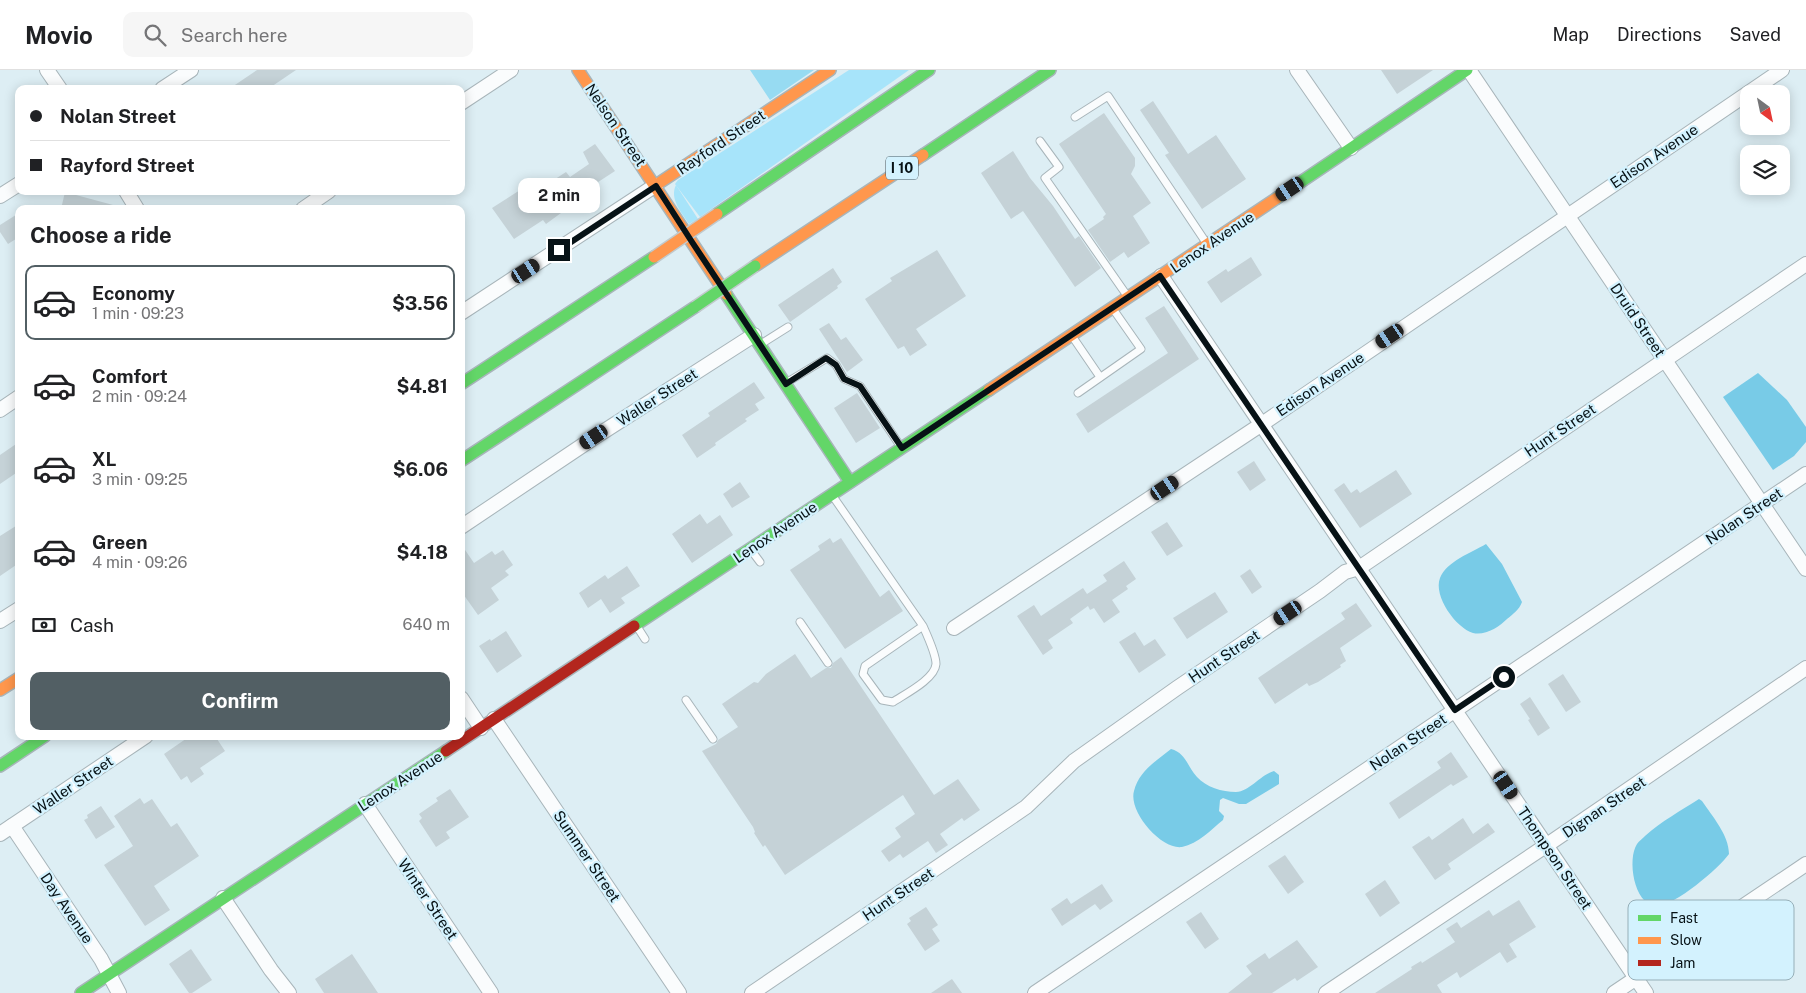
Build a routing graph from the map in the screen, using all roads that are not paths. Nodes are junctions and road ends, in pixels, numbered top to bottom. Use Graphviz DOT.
graph roads {
  1 [pos="47,70"];
  2 [pos="190,70"];
  3 [pos="511,70"];
  4 [pos="578,70"];
  5 [pos="830,70"];
  6 [pos="929,70"];
  7 [pos="1050,70"];
  8 [pos="1297,70"];
  9 [pos="1468,70"];
  10 [pos="1782,70"];
  11 [pos="57,85"];
  12 [pos="168,85"];
  13 [pos="465,100"];
  14 [pos="1075,118"];
  15 [pos="1040,141"];
  16 [pos="1351,148"];
  17 [pos="656,186"];
  18 [pos="15,187"];
  19 [pos="323,195"];
  20 [pos="0,196"];
  21 [pos="309,205"];
  22 [pos="1567,215"];
  23 [pos="1208,244"];
  24 [pos="1806,264"];
  25 [pos="1160,276"];
  26 [pos="1128,298"];
  27 [pos="1112,308"];
  28 [pos="465,311"];
  29 [pos="788,327"];
  30 [pos="1071,336"];
  31 [pos="757,340"];
  32 [pos="1664,359"];
  33 [pos="1100,377"];
  34 [pos="465,381"];
  35 [pos="786,384"];
  36 [pos="1078,392"];
  37 [pos="15,400"];
  38 [pos="0,410"];
  39 [pos="1262,424"];
  40 [pos="902,448"];
  41 [pos="465,459"];
  42 [pos="1806,474"];
  43 [pos="850,482"];
  44 [pos="832,494"];
  45 [pos="1762,504"];
  46 [pos="465,524"];
  47 [pos="750,549"];
  48 [pos="760,562"];
  49 [pos="1359,568"];
  50 [pos="1806,569"];
  51 [pos="15,612"];
  52 [pos="0,621"];
  53 [pos="800,622"];
  54 [pos="635,625"];
  55 [pos="923,626"];
  56 [pos="954,628"];
  57 [pos="645,639"];
  58 [pos="828,663"];
  59 [pos="1806,668"];
  60 [pos="15,681"];
  61 [pos="0,690"];
  62 [pos="686,700"];
  63 [pos="465,704"];
  64 [pos="1455,710"];
  65 [pos="494,719"];
  66 [pos="481,728"];
  67 [pos="465,738"];
  68 [pos="713,739"];
  69 [pos="39,740"];
  70 [pos="140,740"];
  71 [pos="463,740"];
  72 [pos="0,766"];
  73 [pos="365,804"];
  74 [pos="12,826"];
  75 [pos="0,834"];
  76 [pos="1547,845"];
  77 [pos="1806,864"];
  78 [pos="223,898"];
  79 [pos="1752,900"];
  80 [pos="1628,966"];
  81 [pos="109,974"];
  82 [pos="1633,980"];
  83 [pos="1637,980"];
  84 [pos="81,993"];
  85 [pos="119,993"];
  86 [pos="289,993"];
  87 [pos="491,993"];
  88 [pos="679,993"];
  89 [pos="752,993"];
  90 [pos="1035,993"];
  91 [pos="1326,993"];
  92 [pos="1614,993"];
  93 [pos="1646,993"];
  1 -- 11 [label="street"];
  2 -- 12 [label="street"];
  3 -- 13 [label="street"];
  4 -- 17 [label="main road, Nelson Street"];
  5 -- 17 [label="main road, Rayford Street"];
  6 -- 34 [label="main road, bridge"];
  7 -- 41 [label="main road, I 10, bridge"];
  8 -- 16 [label="street"];
  9 -- 16 [label="main road, Lenox Avenue"];
  9 -- 22 [label="street, Druid Street"];
  10 -- 22 [label="street, Edison Avenue"];
  14 -- 23 [label="lane"];
  15 -- 26 [label="lane"];
  16 -- 23 [label="main road, Lenox Avenue"];
  17 -- 28 [label="street, Rayford Street"];
  17 -- 31 [label="main road, Nelson Street"];
  18 -- 20 [label="street"];
  19 -- 21 [label="street"];
  22 -- 32 [label="street, Druid Street"];
  22 -- 39 [label="street, Edison Avenue"];
  23 -- 25 [label="main road, Lenox Avenue"];
  24 -- 32 [label="street, Hunt Street"];
  25 -- 26 [label="main road, Lenox Avenue"];
  25 -- 39 [label="street, Thompson Street"];
  26 -- 27 [label="main road, Lenox Avenue"];
  27 -- 30 [label="main road, Lenox Avenue"];
  27 -- 33 [label="lane"];
  29 -- 31 [label="lane"];
  30 -- 33 [label="lane"];
  30 -- 40 [label="main road, Lenox Avenue"];
  31 -- 35 [label="main road, Nelson Street"];
  31 -- 46 [label="street, Waller Street"];
  32 -- 45 [label="street, Druid Street"];
  32 -- 49 [label="street, Hunt Street"];
  33 -- 36 [label="lane"];
  35 -- 40 [label="lane"];
  35 -- 43 [label="main road, Nelson Street"];
  37 -- 38 [label="street"];
  39 -- 49 [label="street, Thompson Street"];
  39 -- 56 [label="street, Edison Avenue"];
  40 -- 43 [label="main road, Lenox Avenue"];
  42 -- 45 [label="street, Nolan Street"];
  43 -- 44 [label="main road, Lenox Avenue"];
  44 -- 47 [label="main road, Lenox Avenue"];
  44 -- 55 [label="lane"];
  45 -- 50 [label="street, Druid Street"];
  45 -- 64 [label="street, Nolan Street"];
  47 -- 48 [label="lane"];
  47 -- 54 [label="main road, Lenox Avenue"];
  49 -- 64 [label="street, Thompson Street"];
  49 -- 89 [label="street, Hunt Street"];
  51 -- 52 [label="street"];
  53 -- 58 [label="lane"];
  54 -- 57 [label="lane"];
  54 -- 65 [label="main road, Lenox Avenue"];
  55 -- 55 [label="lane"];
  59 -- 76 [label="street, Dignan Street"];
  60 -- 61 [label="main road"];
  62 -- 68 [label="lane"];
  63 -- 66 [label="street"];
  64 -- 76 [label="street, Thompson Street"];
  64 -- 90 [label="street, Nolan Street"];
  65 -- 66 [label="main road, Lenox Avenue"];
  65 -- 88 [label="street, Summer Street"];
  66 -- 67 [label="main road, Lenox Avenue"];
  69 -- 72 [label="main road"];
  70 -- 74 [label="street, Waller Street"];
  71 -- 73 [label="main road, Lenox Avenue"];
  73 -- 78 [label="main road, Lenox Avenue"];
  73 -- 87 [label="street, Winter Street"];
  74 -- 75 [label="street, Waller Street"];
  74 -- 81 [label="street, Day Avenue"];
  76 -- 80 [label="street, Thompson Street"];
  76 -- 91 [label="street, Dignan Street"];
  77 -- 79 [label="street"];
  78 -- 81 [label="main road, Lenox Avenue"];
  78 -- 86 [label="street"];
  81 -- 84 [label="main road, Lenox Avenue"];
  81 -- 85 [label="street, Day Avenue"];
  82 -- 92 [label="street"];
  83 -- 93 [label="street, Thompson Street"];
}
